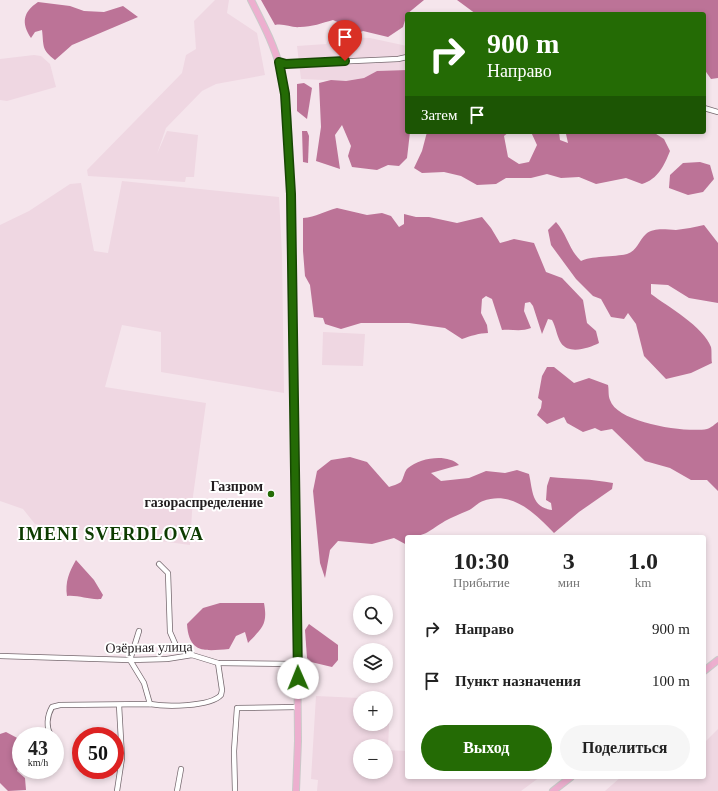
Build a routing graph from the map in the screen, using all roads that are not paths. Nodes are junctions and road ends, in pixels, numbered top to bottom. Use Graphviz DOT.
graph roads {
  1 [pos="251,0"];
  2 [pos="405,57"];
  3 [pos="279,62"];
  4 [pos="706,109"];
  5 [pos="718,112"];
  6 [pos="159,564"];
  7 [pos="139,631"];
  8 [pos="192,655"];
  9 [pos="0,656"];
  10 [pos="130,660"];
  11 [pos="718,660"];
  12 [pos="218,663"];
  13 [pos="297,664"];
  14 [pos="706,669"];
  15 [pos="150,704"];
  16 [pos="119,705"];
  17 [pos="298,707"];
  18 [pos="48,727"];
  19 [pos="181,769"];
  20 [pos="568,779"];
  21 [pos="117,791"];
  22 [pos="177,791"];
  23 [pos="235,791"];
  24 [pos="296,791"];
  25 [pos="553,791"];
  1 -- 3 [label="main road"];
  2 -- 3 [label="street"];
  3 -- 13 [label="main road"];
  4 -- 5 [label="street"];
  6 -- 8 [label="street"];
  7 -- 10 [label="street"];
  8 -- 10 [label="street, Озёрная улица"];
  8 -- 12 [label="street, Озёрная улица"];
  9 -- 10 [label="street, Озёрная улица"];
  10 -- 15 [label="street"];
  11 -- 14 [label="main road"];
  12 -- 13 [label="street, Озёрная улица"];
  12 -- 15 [label="street"];
  13 -- 17 [label="main road"];
  15 -- 16 [label="street"];
  16 -- 18 [label="street"];
  16 -- 21 [label="street"];
  17 -- 23 [label="street"];
  17 -- 24 [label="main road"];
  19 -- 22 [label="street"];
  20 -- 25 [label="main road"];
}
